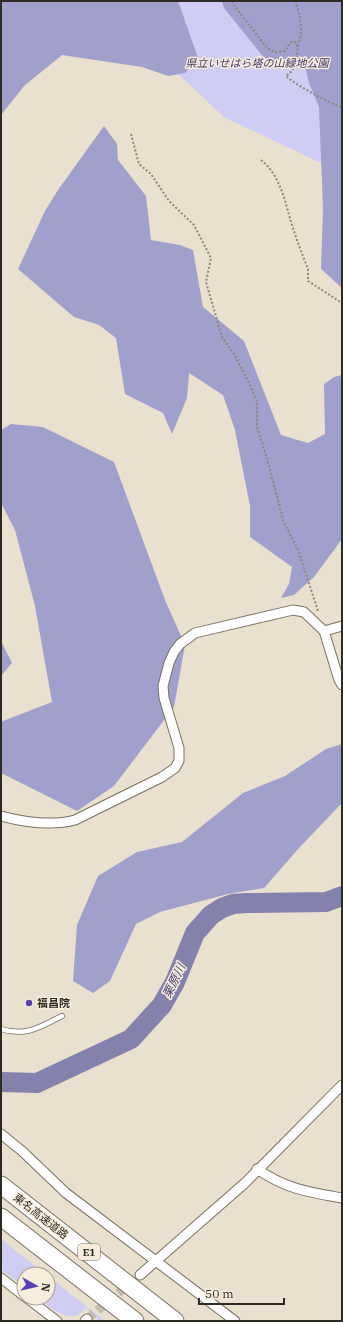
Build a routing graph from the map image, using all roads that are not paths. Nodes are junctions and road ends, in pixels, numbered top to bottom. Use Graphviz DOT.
graph roads {
  1 [pos="342,626"];
  2 [pos="324,631"];
  3 [pos="342,686"];
  4 [pos="1,816"];
  5 [pos="62,1016"];
  6 [pos="1,1029"];
  7 [pos="342,1084"];
  8 [pos="1,1134"];
  9 [pos="257,1169"];
  10 [pos="1,1185"];
  11 [pos="342,1198"];
  12 [pos="1,1217"];
  13 [pos="156,1262"];
  14 [pos="140,1275"];
  15 [pos="1,1278"];
  16 [pos="16,1290"];
  17 [pos="37,1306"];
  18 [pos="57,1321"];
  19 [pos="135,1321"];
  20 [pos="175,1321"];
  21 [pos="235,1321"];
  1 -- 2 [label="street"];
  2 -- 3 [label="street"];
  2 -- 4 [label="street"];
  5 -- 6 [label="lane"];
  7 -- 9 [label="street"];
  8 -- 13 [label="street"];
  9 -- 11 [label="street"];
  9 -- 13 [label="street"];
  10 -- 20 [label="highway, 東名高速道路 / E1"];
  12 -- 19 [label="highway, E1"];
  13 -- 14 [label="street"];
  13 -- 21 [label="street"];
  15 -- 16 [label="street"];
  17 -- 18 [label="street"];
}
